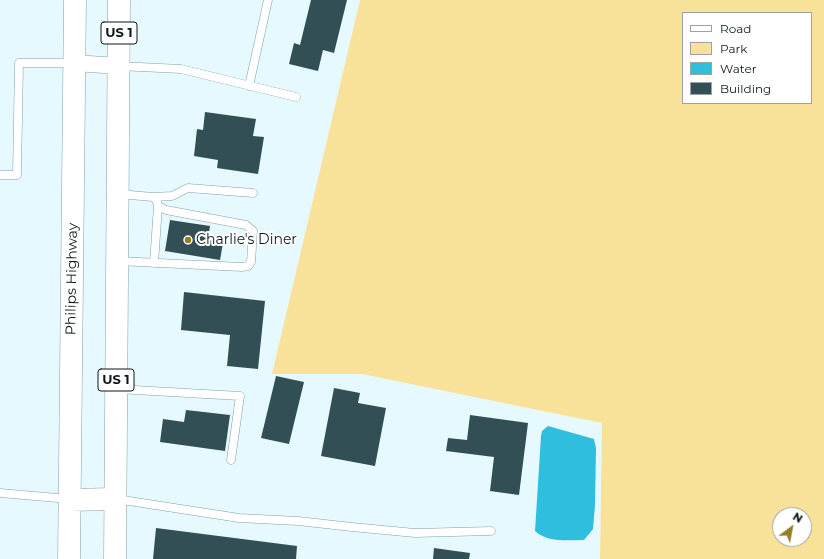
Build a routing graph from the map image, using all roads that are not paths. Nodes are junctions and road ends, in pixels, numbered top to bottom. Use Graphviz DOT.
graph roads {
  1 [pos="75,0"];
  2 [pos="119,0"];
  3 [pos="268,0"];
  4 [pos="74,63"];
  5 [pos="118,66"];
  6 [pos="249,86"];
  7 [pos="296,97"];
  8 [pos="0,175"];
  9 [pos="253,193"];
  10 [pos="118,194"];
  11 [pos="152,197"];
  12 [pos="158,206"];
  13 [pos="117,261"];
  14 [pos="154,263"];
  15 [pos="116,389"];
  16 [pos="231,460"];
  17 [pos="0,493"];
  18 [pos="115,499"];
  19 [pos="69,500"];
  20 [pos="491,531"];
  21 [pos="69,559"];
  22 [pos="115,559"];
  1 -- 4 [label="main road, Philips Highway"];
  2 -- 5 [label="main road, US 1"];
  3 -- 6 [label="lane"];
  4 -- 5 [label="street"];
  4 -- 8 [label="lane"];
  4 -- 19 [label="main road, Philips Highway"];
  5 -- 6 [label="lane"];
  5 -- 10 [label="main road, US 1"];
  6 -- 7 [label="lane"];
  9 -- 11 [label="lane"];
  10 -- 11 [label="lane"];
  10 -- 13 [label="main road, US 1"];
  11 -- 12 [label="lane"];
  12 -- 14 [label="lane"];
  12 -- 14 [label="lane"];
  13 -- 14 [label="lane"];
  13 -- 15 [label="main road, US 1"];
  15 -- 16 [label="lane"];
  15 -- 18 [label="main road, US 1"];
  17 -- 19 [label="lane"];
  18 -- 19 [label="main road"];
  18 -- 20 [label="lane"];
  18 -- 22 [label="main road, US 1"];
  19 -- 21 [label="main road, Philips Highway"];
}
